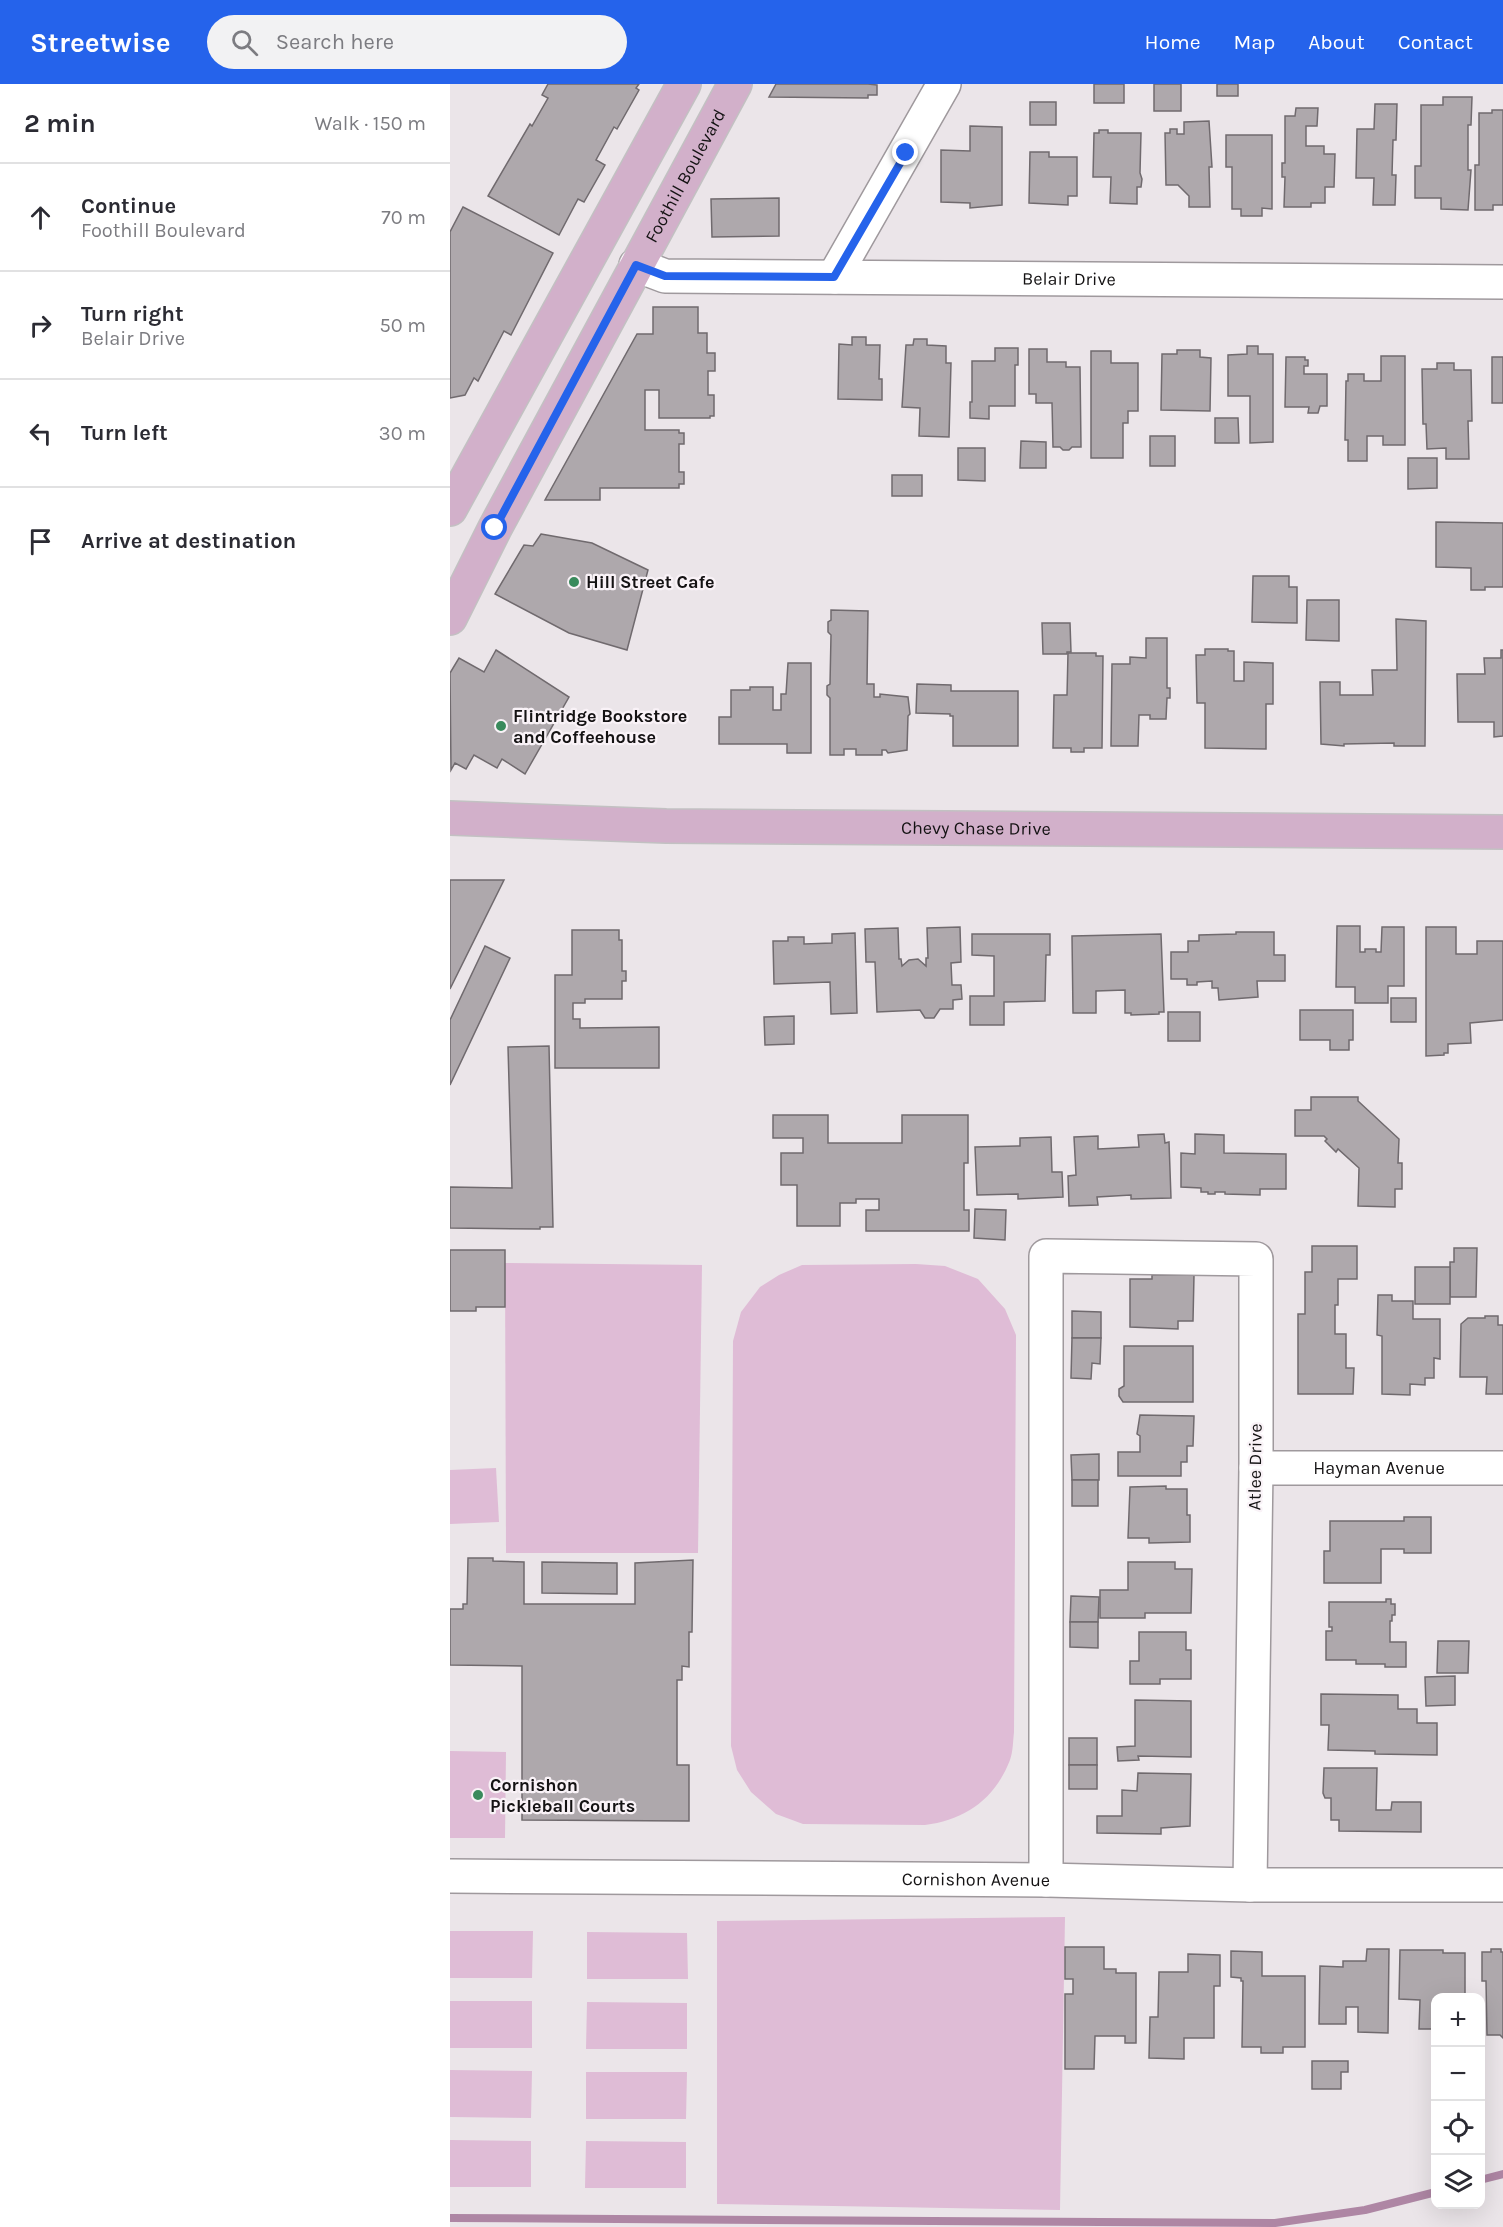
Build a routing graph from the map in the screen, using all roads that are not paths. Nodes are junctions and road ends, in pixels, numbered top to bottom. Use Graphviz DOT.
graph roads {
  1 [pos="684,84"];
  2 [pos="735,84"];
  3 [pos="944,84"];
  4 [pos="597,244"];
  5 [pos="636,265"];
  6 [pos="834,277"];
  7 [pos="1503,282"];
  8 [pos="450,509"];
  9 [pos="450,514"];
  10 [pos="495,528"];
  11 [pos="450,618"];
  12 [pos="450,818"];
  13 [pos="1503,832"];
  14 [pos="1256,1468"];
  15 [pos="1503,1468"];
  16 [pos="450,1876"];
  17 [pos="1046,1880"];
  18 [pos="1250,1885"];
  19 [pos="1503,1885"];
  1 -- 4 [label="main road"];
  2 -- 5 [label="main road, Foothill Boulevard"];
  3 -- 6 [label="street"];
  4 -- 5 [label="main road"];
  4 -- 8 [label="main road"];
  5 -- 6 [label="street, Belair Drive"];
  5 -- 10 [label="main road, Foothill Boulevard"];
  6 -- 7 [label="street, Belair Drive"];
  9 -- 10 [label="main road"];
  10 -- 11 [label="main road, Foothill Boulevard"];
  12 -- 13 [label="main road, Chevy Chase Drive"];
  14 -- 15 [label="street, Hayman Avenue"];
  14 -- 17 [label="street, Atlee Drive"];
  14 -- 18 [label="street, Atlee Drive"];
  16 -- 17 [label="street, Cornishon Avenue"];
  17 -- 18 [label="street, Cornishon Avenue"];
  18 -- 19 [label="street, Cornishon Avenue"];
}
